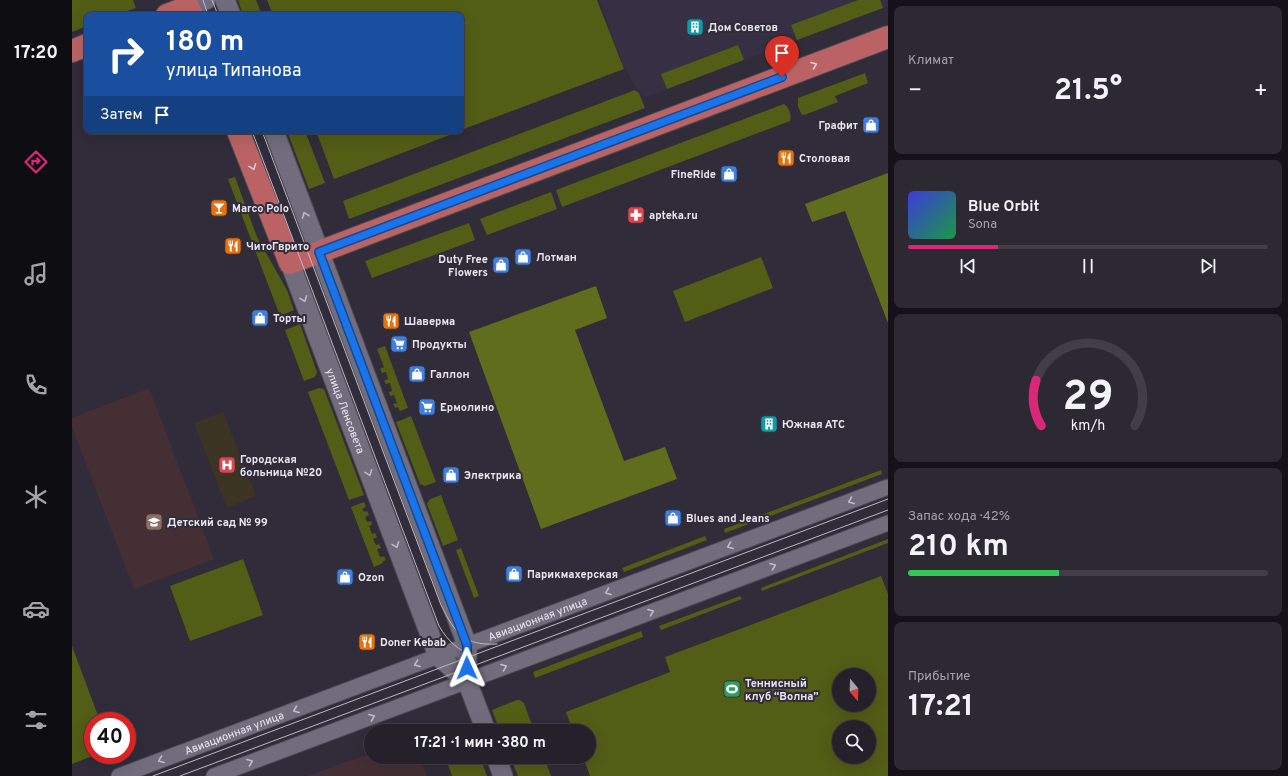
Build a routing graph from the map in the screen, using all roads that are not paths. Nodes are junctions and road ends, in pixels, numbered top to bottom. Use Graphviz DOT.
graph roads {
  1 [pos="225,0"];
  2 [pos="193,5"];
  3 [pos="175,12"];
  4 [pos="229,12"];
  5 [pos="888,37"];
  6 [pos="84,46"];
  7 [pos="72,51"];
  8 [pos="239,134"];
  9 [pos="275,134"];
  10 [pos="319,252"];
  11 [pos="290,263"];
  12 [pos="888,487"];
  13 [pos="888,523"];
  14 [pos="467,645"];
  15 [pos="438,656"];
  16 [pos="467,681"];
  17 [pos="483,724"];
  18 [pos="499,764"];
  19 [pos="119,776"];
  20 [pos="214,776"];
  21 [pos="503,776"];
  1 -- 4 [label="street"];
  2 -- 3 [label="main road"];
  10 -- 5 [label="main road, one-way"];
  6 -- 7 [label="main road"];
  8 -- 11 [label="main road, улица Ленсовета, one-way"];
  10 -- 9 [label="street, улица Ленсовета, one-way"];
  10 -- 11 [label="main road"];
  10 -- 14 [label="street, улица Ленсовета"];
  11 -- 15 [label="street, улица Ленсовета, one-way"];
  12 -- 14 [label="street, Авиационная улица, one-way"];
  16 -- 13 [label="street, one-way"];
  14 -- 15 [label="street, Авиационная улица"];
  14 -- 16 [label="street, улица Ленсовета"];
  15 -- 16 [label="street, улица Ленсовета"];
  15 -- 19 [label="street, Авиационная улица, one-way"];
  16 -- 17 [label="street, улица Ленсовета"];
  20 -- 16 [label="street, one-way"];
  18 -- 21 [label="street"];
}
